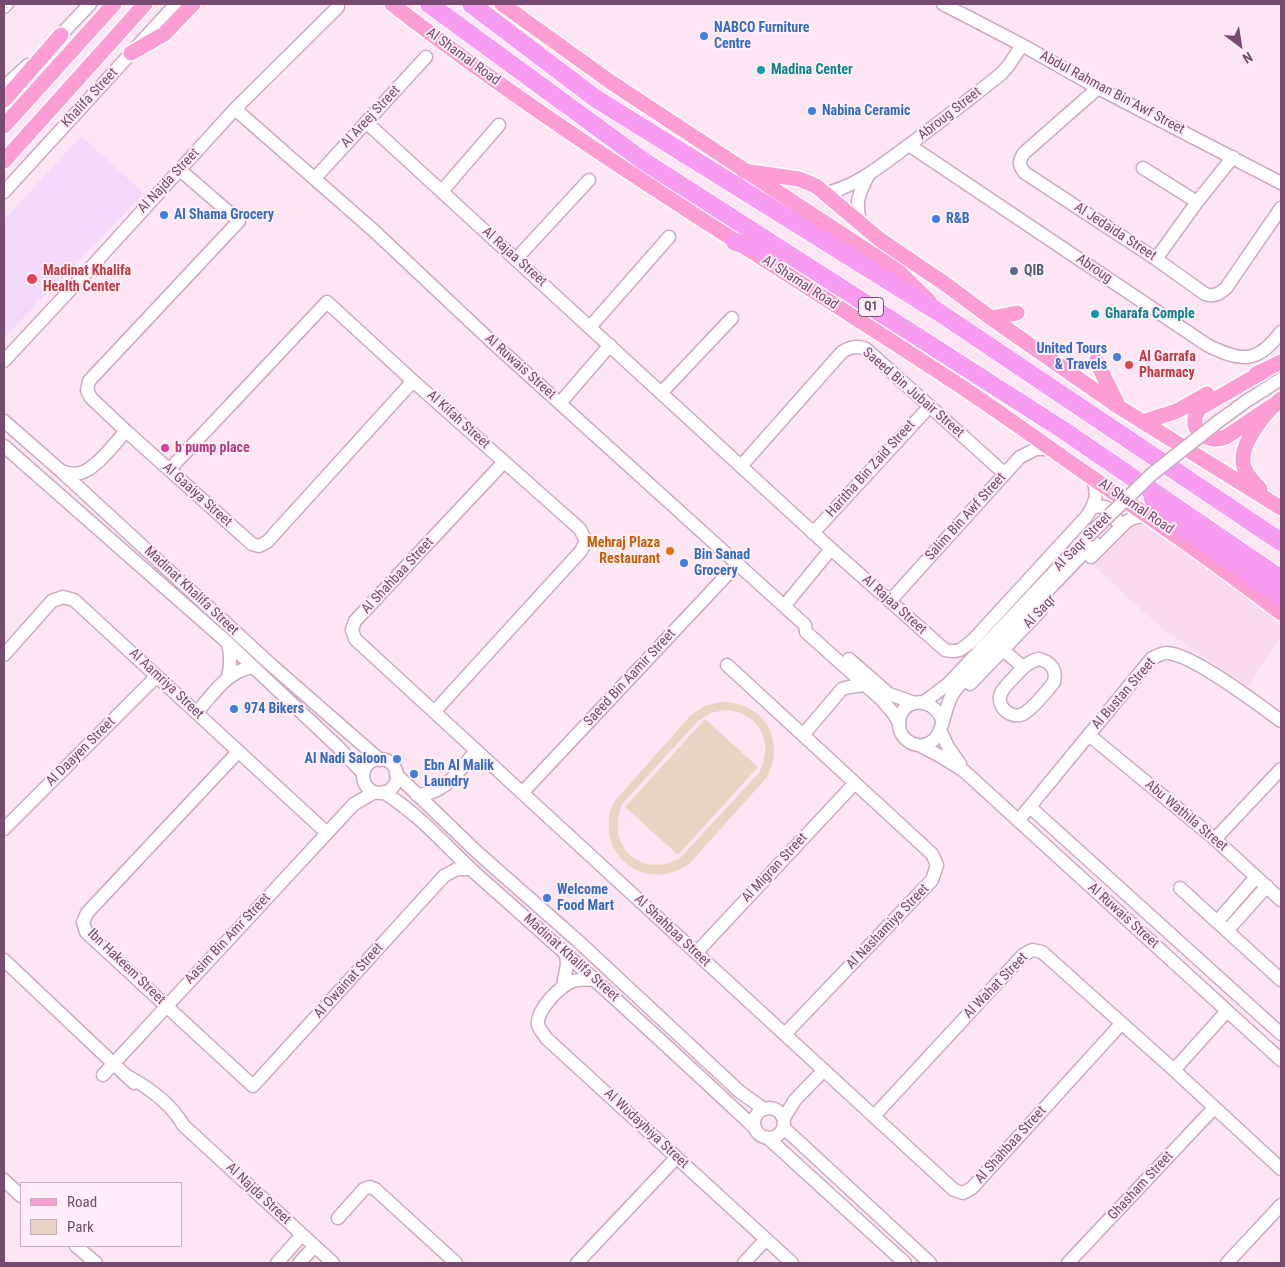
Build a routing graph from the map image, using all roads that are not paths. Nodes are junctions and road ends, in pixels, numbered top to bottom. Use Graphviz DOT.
graph roads {
  1 [pos="7,4"];
  2 [pos="90,4"];
  3 [pos="114,4"];
  4 [pos="145,4"];
  5 [pos="176,4"];
  6 [pos="193,4"];
  7 [pos="392,4"];
  8 [pos="429,4"];
  9 [pos="502,4"];
  10 [pos="943,4"];
  11 [pos="4,7"];
  12 [pos="338,7"];
  13 [pos="475,7"];
  14 [pos="61,35"];
  15 [pos="1022,45"];
  16 [pos="131,53"];
  17 [pos="426,57"];
  18 [pos="4,87"];
  19 [pos="1098,88"];
  20 [pos="4,100"];
  21 [pos="235,109"];
  22 [pos="366,122"];
  23 [pos="499,125"];
  24 [pos="4,126"];
  25 [pos="909,145"];
  26 [pos="1233,157"];
  27 [pos="4,161"];
  28 [pos="1143,168"];
  29 [pos="180,170"];
  30 [pos="744,171"];
  31 [pos="869,174"];
  32 [pos="315,178"];
  33 [pos="589,180"];
  34 [pos="1281,183"];
  35 [pos="442,191"];
  36 [pos="4,192"];
  37 [pos="826,193"];
  38 [pos="1197,202"];
  39 [pos="1281,208"];
  40 [pos="861,224"];
  41 [pos="669,237"];
  42 [pos="879,239"];
  43 [pos="735,242"];
  44 [pos="1156,258"];
  45 [pos="516,259"];
  46 [pos="915,287"];
  47 [pos="1017,313"];
  48 [pos="940,314"];
  49 [pos="732,318"];
  50 [pos="991,318"];
  51 [pos="590,327"];
  52 [pos="1281,332"];
  53 [pos="912,333"];
  54 [pos="610,345"];
  55 [pos="4,361"];
  56 [pos="1096,361"];
  57 [pos="1281,362"];
  58 [pos="1266,370"];
  59 [pos="1281,379"];
  60 [pos="413,381"];
  61 [pos="1281,389"];
  62 [pos="662,392"];
  63 [pos="560,403"];
  64 [pos="1277,403"];
  65 [pos="930,406"];
  66 [pos="1119,407"];
  67 [pos="4,421"];
  68 [pos="1143,422"];
  69 [pos="1221,423"];
  70 [pos="126,432"];
  71 [pos="4,446"];
  72 [pos="1050,448"];
  73 [pos="504,462"];
  74 [pos="742,465"];
  75 [pos="90,469"];
  76 [pos="169,470"];
  77 [pos="1008,470"];
  78 [pos="61,471"];
  79 [pos="1094,478"];
  80 [pos="1152,490"];
  81 [pos="91,499"];
  82 [pos="1277,505"];
  83 [pos="1093,507"];
  84 [pos="1148,515"];
  85 [pos="1115,532"];
  86 [pos="813,533"];
  87 [pos="1091,540"];
  88 [pos="1281,542"];
  89 [pos="831,549"];
  90 [pos="738,563"];
  91 [pos="1281,579"];
  92 [pos="1281,597"];
  93 [pos="890,601"];
  94 [pos="785,605"];
  95 [pos="1281,612"];
  96 [pos="805,625"];
  97 [pos="228,643"];
  98 [pos="1003,650"];
  99 [pos="4,655"];
  100 [pos="728,665"];
  101 [pos="843,665"];
  102 [pos="253,667"];
  103 [pos="1023,667"];
  104 [pos="158,676"];
  105 [pos="228,677"];
  106 [pos="864,685"];
  107 [pos="842,689"];
  108 [pos="954,691"];
  109 [pos="919,702"];
  110 [pos="197,712"];
  111 [pos="434,712"];
  112 [pos="1281,721"];
  113 [pos="899,724"];
  114 [pos="941,726"];
  115 [pos="803,735"];
  116 [pos="1089,735"];
  117 [pos="921,746"];
  118 [pos="476,751"];
  119 [pos="238,752"];
  120 [pos="380,760"];
  121 [pos="1281,769"];
  122 [pos="964,771"];
  123 [pos="396,774"];
  124 [pos="363,776"];
  125 [pos="855,783"];
  126 [pos="446,784"];
  127 [pos="379,792"];
  128 [pos="522,793"];
  129 [pos="417,795"];
  130 [pos="354,804"];
  131 [pos="1030,806"];
  132 [pos="439,815"];
  133 [pos="1018,821"];
  134 [pos="4,828"];
  135 [pos="327,833"];
  136 [pos="1215,839"];
  137 [pos="447,848"];
  138 [pos="470,869"];
  139 [pos="444,876"];
  140 [pos="1256,877"];
  141 [pos="1267,886"];
  142 [pos="1180,888"];
  143 [pos="1281,900"];
  144 [pos="1217,922"];
  145 [pos="1227,931"];
  146 [pos="566,953"];
  147 [pos="696,953"];
  148 [pos="4,960"];
  149 [pos="596,980"];
  150 [pos="1281,980"];
  151 [pos="563,986"];
  152 [pos="167,1006"];
  153 [pos="1227,1011"];
  154 [pos="1121,1024"];
  155 [pos="785,1034"];
  156 [pos="1281,1034"];
  157 [pos="1281,1060"];
  158 [pos="115,1063"];
  159 [pos="824,1070"];
  160 [pos="1174,1070"];
  161 [pos="103,1076"];
  162 [pos="253,1086"];
  163 [pos="795,1100"];
  164 [pos="766,1108"];
  165 [pos="1214,1108"];
  166 [pos="874,1116"];
  167 [pos="784,1123"];
  168 [pos="755,1128"];
  169 [pos="769,1138"];
  170 [pos="676,1158"];
  171 [pos="1281,1169"];
  172 [pos="4,1180"];
  173 [pos="20,1195"];
  174 [pos="1281,1204"];
  175 [pos="338,1218"];
  176 [pos="302,1235"];
  177 [pos="766,1240"];
  178 [pos="314,1246"];
  179 [pos="77,1247"];
  180 [pos="96,1263"];
  181 [pos="277,1263"];
  182 [pos="299,1263"];
  183 [pos="334,1263"];
  184 [pos="456,1263"];
  185 [pos="577,1263"];
  186 [pos="744,1263"];
  187 [pos="792,1263"];
  188 [pos="905,1263"];
  189 [pos="930,1263"];
  190 [pos="1068,1263"];
  191 [pos="1227,1263"];
  1 -- 11 [label="street"];
  2 -- 14 [label="street"];
  3 -- 24 [label="main road"];
  4 -- 27 [label="main road, Khalifa Street"];
  5 -- 16 [label="street, Khalifa Street"];
  6 -- 16 [label="main road"];
  7 -- 43 [label="main road, Al Shamal Road"];
  8 -- 53 [label="highway, Al Shamal Road / Q1"];
  9 -- 30 [label="main road"];
  10 -- 15 [label="street, Abdul Rahman Bin Awf Street"];
  12 -- 21 [label="street, Al Najda Street"];
  13 -- 48 [label="highway, Q1"];
  14 -- 18 [label="street"];
  14 -- 20 [label="main road"];
  15 -- 19 [label="street, Abdul Rahman Bin Awf Street"];
  15 -- 25 [label="street, Abroug Street"];
  16 -- 36 [label="street, Khalifa Street"];
  17 -- 22 [label="street, Al Areej Street"];
  19 -- 26 [label="street, Abdul Rahman Bin Awf Street"];
  19 -- 44 [label="street, Al Jedaida Street"];
  21 -- 29 [label="street, Al Najda Street"];
  21 -- 32 [label="street, Al Ruwais Street"];
  22 -- 32 [label="street, Al Areej Street"];
  22 -- 35 [label="street, Al Rajaa Street"];
  23 -- 35 [label="street"];
  25 -- 31 [label="street, Abroug Street"];
  25 -- 52 [label="street, Abroug"];
  26 -- 34 [label="street, Abdul Rahman Bin Awf Street"];
  26 -- 38 [label="street"];
  28 -- 38 [label="street"];
  29 -- 55 [label="street, Al Najda Street"];
  29 -- 70 [label="street, Al Gaaiya Street"];
  30 -- 37 [label="main road"];
  30 -- 46 [label="main road"];
  31 -- 37 [label="street, Abroug Street"];
  31 -- 40 [label="street"];
  32 -- 63 [label="street, Al Ruwais Street"];
  33 -- 45 [label="street"];
  35 -- 45 [label="street, Al Rajaa Street"];
  37 -- 40 [label="main road"];
  38 -- 44 [label="street"];
  39 -- 44 [label="street, Al Jedaida Street"];
  40 -- 42 [label="main road"];
  41 -- 51 [label="street"];
  42 -- 46 [label="main road"];
  42 -- 50 [label="main road"];
  43 -- 53 [label="highway"];
  43 -- 72 [label="main road, Al Shamal Road"];
  45 -- 51 [label="street, Al Rajaa Street"];
  46 -- 48 [label="main road"];
  47 -- 50 [label="main road"];
  48 -- 88 [label="highway, Q1"];
  49 -- 62 [label="street"];
  50 -- 66 [label="main road"];
  51 -- 54 [label="street, Al Rajaa Street"];
  53 -- 80 [label="highway, Al Shamal Road / Q1"];
  54 -- 62 [label="street, Al Rajaa Street"];
  54 -- 63 [label="street"];
  56 -- 66 [label="main road"];
  57 -- 58 [label="main road"];
  58 -- 64 [label="main road"];
  58 -- 68 [label="main road"];
  59 -- 69 [label="street, Al Saqr Street"];
  60 -- 73 [label="street, Al Kifah Street"];
  60 -- 76 [label="street, Al Gaaiya Street"];
  60 -- 76 [label="street, Al Kifah Street"];
  61 -- 69 [label="street, Al Saqr Street"];
  62 -- 74 [label="street, Al Rajaa Street"];
  63 -- 90 [label="street, Al Ruwais Street"];
  64 -- 82 [label="main road"];
  65 -- 74 [label="street, Saeed Bin Jubair Street"];
  65 -- 77 [label="street, Saeed Bin Jubair Street"];
  65 -- 86 [label="street, Haritha Bin Zaid Street"];
  66 -- 68 [label="main road"];
  67 -- 78 [label="street, Madinat Khalifa Street"];
  68 -- 82 [label="main road"];
  69 -- 87 [label="street, Al Saqr Street, bridge"];
  70 -- 75 [label="street"];
  70 -- 76 [label="street, Al Gaaiya Street"];
  71 -- 97 [label="street, Madinat Khalifa Street"];
  72 -- 77 [label="street, Salim Bin Awf Street"];
  72 -- 79 [label="main road, Al Shamal Road"];
  73 -- 111 [label="street, Al Kifah Street"];
  73 -- 111 [label="street, Al Shahbaa Street"];
  74 -- 86 [label="street, Al Rajaa Street"];
  75 -- 78 [label="street"];
  75 -- 81 [label="street"];
  77 -- 93 [label="street, Salim Bin Awf Street"];
  78 -- 81 [label="street, Madinat Khalifa Street"];
  79 -- 83 [label="street"];
  79 -- 84 [label="main road, Al Shamal Road"];
  80 -- 91 [label="highway, Al Shamal Road / Q1"];
  80 -- 92 [label="highway"];
  81 -- 120 [label="street, Madinat Khalifa Street"];
  83 -- 85 [label="street"];
  83 -- 93 [label="street, Al Rajaa Street"];
  84 -- 85 [label="street, Al Saqr"];
  84 -- 95 [label="main road, Al Shamal Road"];
  85 -- 98 [label="street, Al Saqr"];
  86 -- 89 [label="street, Al Rajaa Street"];
  87 -- 108 [label="street, Al Saqr Street"];
  87 -- 109 [label="street, Al Saqr Street"];
  89 -- 93 [label="street, Al Rajaa Street"];
  89 -- 94 [label="street"];
  90 -- 94 [label="street, Al Ruwais Street"];
  90 -- 128 [label="street, Saeed Bin Aamir Street"];
  94 -- 96 [label="street, Al Ruwais Street"];
  96 -- 101 [label="street"];
  96 -- 109 [label="street"];
  97 -- 102 [label="street, Madinat Khalifa Street"];
  97 -- 105 [label="street"];
  98 -- 103 [label="street"];
  98 -- 108 [label="street, Al Saqr"];
  99 -- 104 [label="street, Al Aamriya Street"];
  100 -- 115 [label="street, Al Nashamiya Street"];
  101 -- 106 [label="street"];
  101 -- 107 [label="street"];
  102 -- 105 [label="street"];
  102 -- 124 [label="street, Madinat Khalifa Street"];
  103 -- 103 [label="street"];
  104 -- 110 [label="street, Al Aamriya Street"];
  104 -- 134 [label="street, Al Daayen Street"];
  105 -- 110 [label="street"];
  106 -- 107 [label="street"];
  106 -- 113 [label="street"];
  107 -- 115 [label="street"];
  108 -- 114 [label="street, Al Saqr Street"];
  109 -- 113 [label="street"];
  109 -- 114 [label="street"];
  110 -- 119 [label="street, Al Aamriya Street"];
  111 -- 118 [label="street, Al Shahbaa Street"];
  112 -- 116 [label="street, Al Bustan Street"];
  113 -- 117 [label="street"];
  114 -- 117 [label="street"];
  114 -- 122 [label="street, Al Ruwais Street"];
  115 -- 125 [label="street, Al Nashamiya Street"];
  116 -- 131 [label="street, Al Bustan Street"];
  116 -- 136 [label="street, Abu Wathila Street"];
  117 -- 122 [label="street, Al Ruwais Street"];
  118 -- 126 [label="street"];
  118 -- 128 [label="street, Al Shahbaa Street"];
  119 -- 135 [label="street, Al Aamriya Street"];
  119 -- 152 [label="street, Ibn Hakeem Street"];
  120 -- 123 [label="street"];
  120 -- 124 [label="street"];
  121 -- 136 [label="street"];
  122 -- 133 [label="street, Al Ruwais Street"];
  123 -- 127 [label="street"];
  123 -- 129 [label="street, Madinat Khalifa Street"];
  124 -- 127 [label="street"];
  124 -- 130 [label="street, Aasim Bin Amr Street"];
  125 -- 147 [label="street, Al Migran Street"];
  125 -- 155 [label="street, Al Nashamiya Street"];
  126 -- 129 [label="street"];
  126 -- 132 [label="street"];
  127 -- 130 [label="street, Aasim Bin Amr Street"];
  127 -- 137 [label="street, Madinat Khalifa Street"];
  128 -- 147 [label="street, Al Shahbaa Street"];
  129 -- 132 [label="street, Madinat Khalifa Street"];
  130 -- 135 [label="street, Aasim Bin Amr Street"];
  131 -- 133 [label="street, Al Bustan Street"];
  131 -- 156 [label="street"];
  132 -- 164 [label="street, Madinat Khalifa Street"];
  133 -- 153 [label="street, Al Ruwais Street"];
  135 -- 152 [label="street, Aasim Bin Amr Street"];
  136 -- 140 [label="street, Abu Wathila Street"];
  137 -- 138 [label="street, Madinat Khalifa Street"];
  137 -- 139 [label="street"];
  138 -- 139 [label="street"];
  138 -- 146 [label="street, Madinat Khalifa Street"];
  139 -- 162 [label="street, Al Owainat Street"];
  140 -- 141 [label="street, Abu Wathila Street"];
  140 -- 144 [label="street"];
  141 -- 143 [label="street, Abu Wathila Street"];
  141 -- 145 [label="street"];
  142 -- 144 [label="street"];
  144 -- 145 [label="street"];
  145 -- 150 [label="street"];
  146 -- 149 [label="street, Madinat Khalifa Street"];
  146 -- 151 [label="street"];
  147 -- 155 [label="street, Al Shahbaa Street"];
  148 -- 158 [label="street, Al Najda Street"];
  149 -- 151 [label="street"];
  149 -- 168 [label="street, Madinat Khalifa Street"];
  151 -- 170 [label="street, Al Wudayhiya Street"];
  152 -- 158 [label="street, Aasim Bin Amr Street"];
  152 -- 162 [label="street, Ibn Hakeem Street"];
  153 -- 157 [label="street, Al Ruwais Street"];
  153 -- 160 [label="street"];
  154 -- 160 [label="street, Al Wahat Street"];
  154 -- 166 [label="street, Al Wahat Street"];
  154 -- 166 [label="street, Al Shahbaa Street"];
  155 -- 159 [label="street, Al Shahbaa Street"];
  158 -- 161 [label="street, Aasim Bin Amr Street"];
  158 -- 176 [label="street, Al Najda Street"];
  159 -- 163 [label="street"];
  159 -- 166 [label="street, Al Shahbaa Street"];
  160 -- 165 [label="street, Al Wahat Street"];
  163 -- 164 [label="street"];
  163 -- 167 [label="street"];
  164 -- 167 [label="street"];
  164 -- 168 [label="street"];
  165 -- 171 [label="street, Al Wahat Street"];
  165 -- 190 [label="street, Ghasham Street"];
  167 -- 169 [label="street"];
  167 -- 189 [label="street"];
  168 -- 169 [label="street"];
  169 -- 188 [label="street"];
  170 -- 177 [label="street, Al Wudayhiya Street"];
  170 -- 185 [label="street"];
  172 -- 173 [label="street"];
  174 -- 191 [label="street"];
  175 -- 184 [label="street"];
  176 -- 178 [label="street, Al Najda Street"];
  176 -- 181 [label="street"];
  177 -- 186 [label="street"];
  177 -- 187 [label="street, Al Wudayhiya Street"];
  178 -- 182 [label="street"];
  178 -- 183 [label="street, Al Najda Street"];
  179 -- 180 [label="street"];
}
